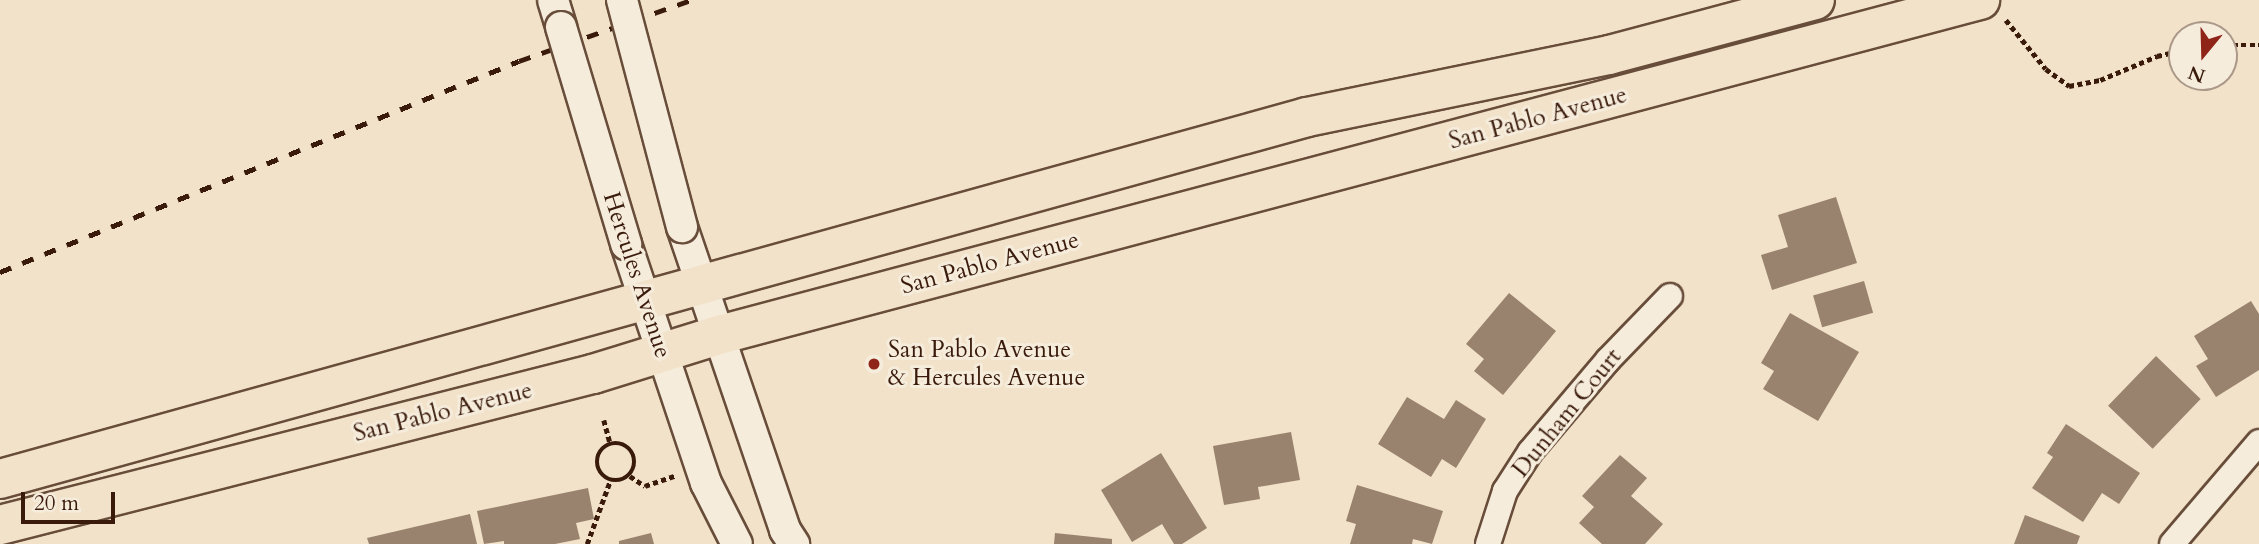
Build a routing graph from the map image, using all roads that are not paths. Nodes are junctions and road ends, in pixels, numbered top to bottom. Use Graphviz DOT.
graph roads {
  1 [pos="553,0"];
  2 [pos="622,0"];
  3 [pos="1815,0"];
  4 [pos="1990,7"];
  5 [pos="700,285"];
  6 [pos="1670,296"];
  7 [pos="645,302"];
  8 [pos="719,335"];
  9 [pos="661,354"];
  10 [pos="2259,442"];
  11 [pos="0,479"];
  12 [pos="0,525"];
  13 [pos="737,544"];
  14 [pos="794,544"];
  15 [pos="1488,544"];
  16 [pos="2172,544"];
  1 -- 7 [label="street, Hercules Avenue, bridge"];
  2 -- 5 [label="street, bridge"];
  3 -- 5 [label="main road, San Pablo Avenue"];
  4 -- 8 [label="main road, San Pablo Avenue"];
  5 -- 7 [label="main road, San Pablo Avenue"];
  5 -- 8 [label="street"];
  6 -- 15 [label="street, Dunham Court"];
  7 -- 9 [label="street, Hercules Avenue"];
  7 -- 11 [label="main road, San Pablo Avenue"];
  8 -- 9 [label="main road, San Pablo Avenue"];
  8 -- 14 [label="street"];
  9 -- 12 [label="main road, San Pablo Avenue"];
  9 -- 13 [label="street, Hercules Avenue"];
  10 -- 16 [label="street"];
}
